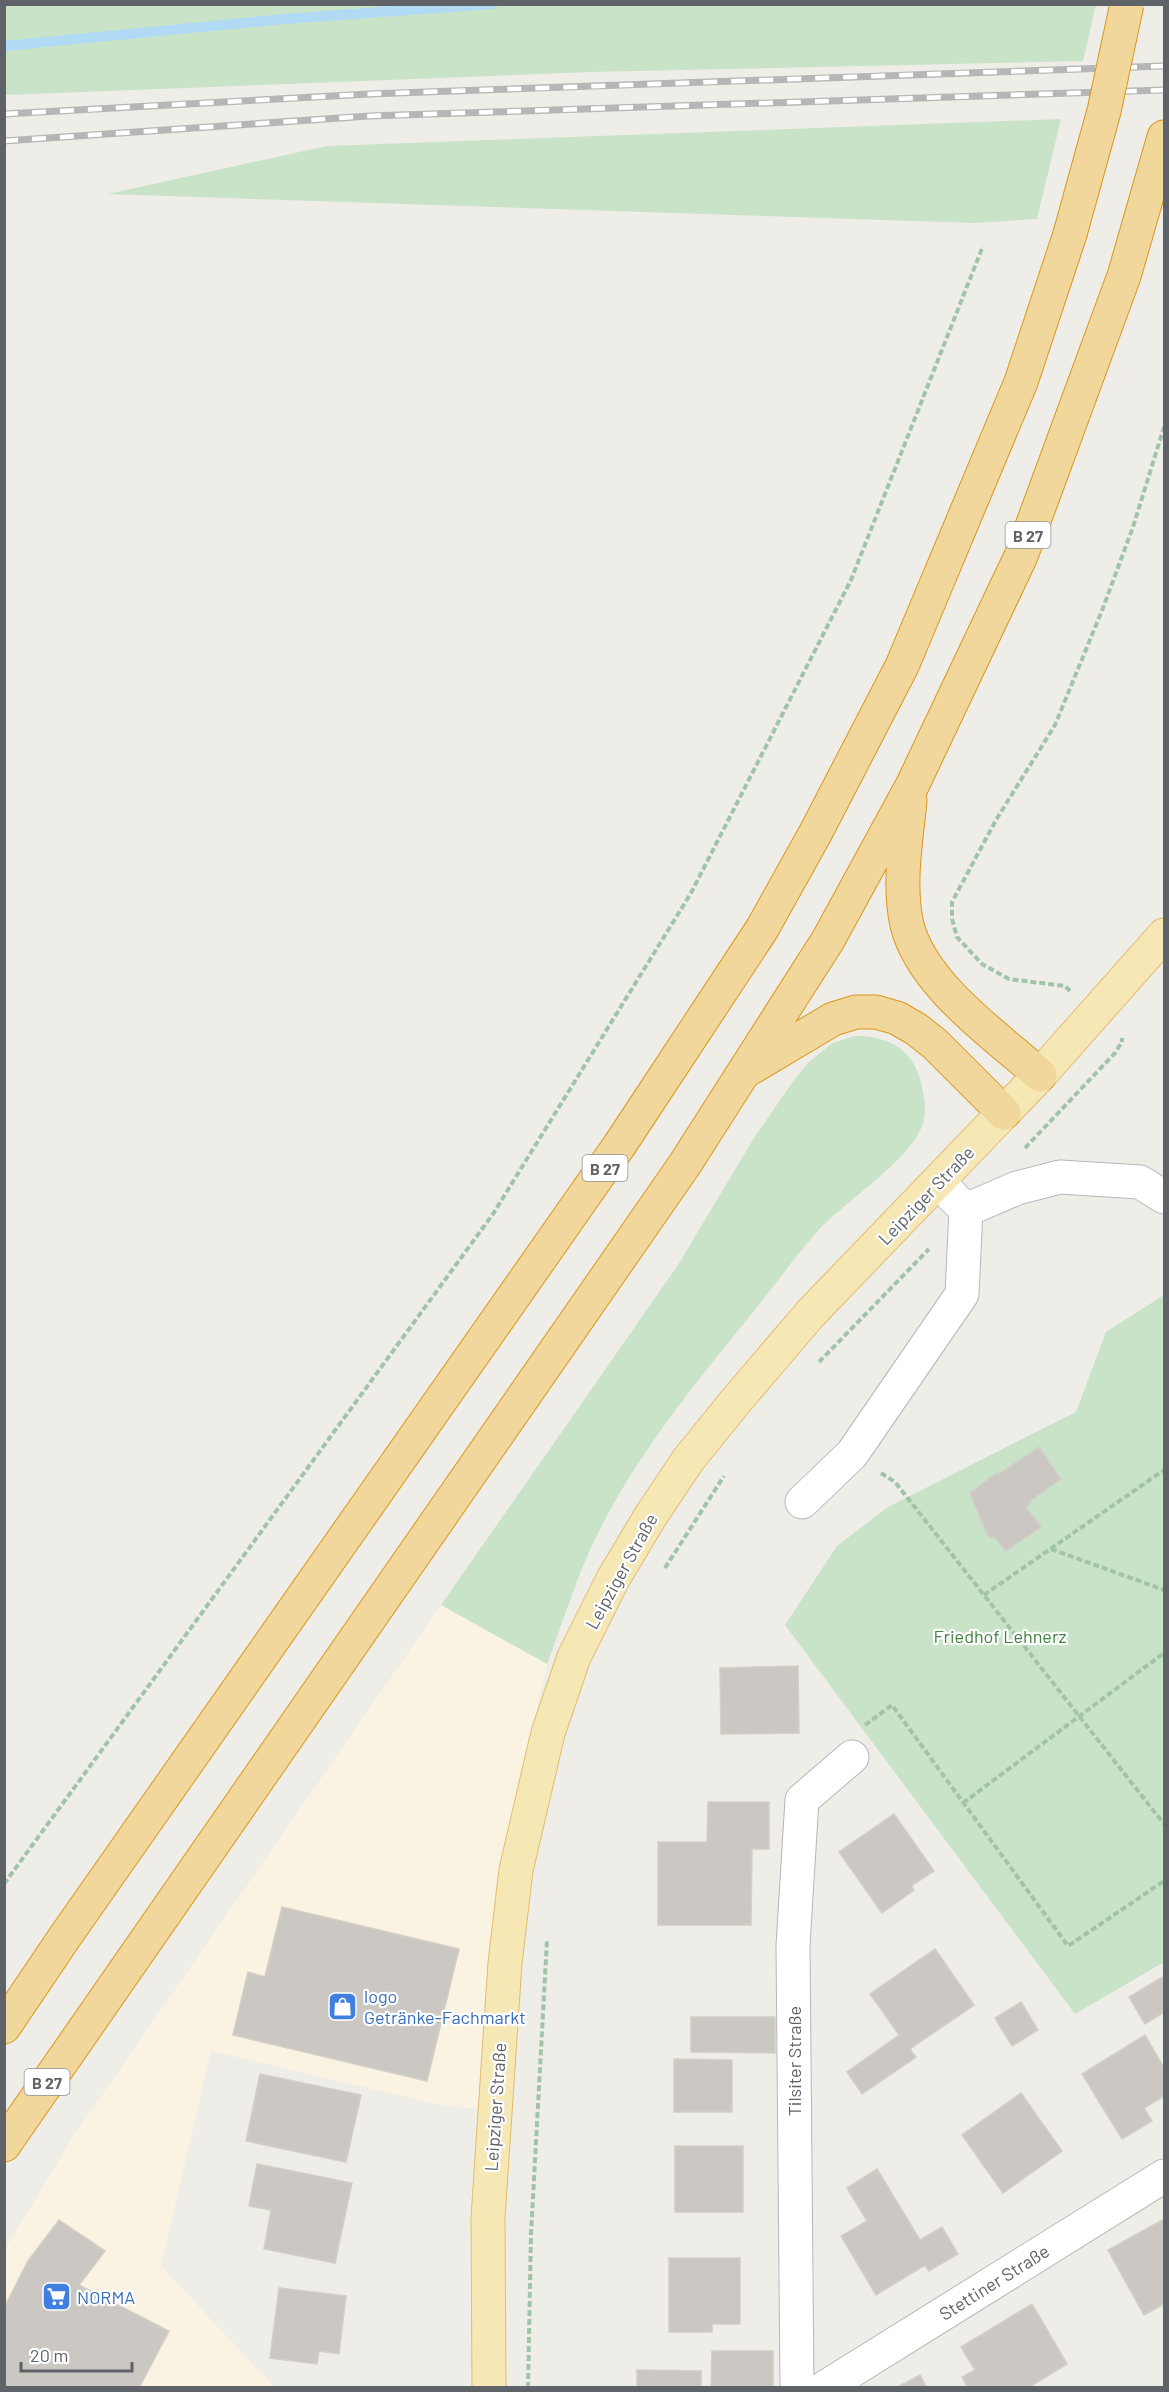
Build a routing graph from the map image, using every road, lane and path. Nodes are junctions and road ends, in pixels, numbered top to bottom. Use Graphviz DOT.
graph roads {
  1 [pos="1127,4"];
  2 [pos="1164,137"];
  3 [pos="983,246"];
  4 [pos="1164,427"];
  5 [pos="912,786"];
  6 [pos="1164,935"];
  7 [pos="1095,1015"];
  8 [pos="745,1072"];
  9 [pos="1040,1075"];
  10 [pos="1004,1113"];
  11 [pos="1021,1152"];
  12 [pos="938,1182"];
  13 [pos="1164,1197"];
  14 [pos="966,1210"];
  15 [pos="814,1368"];
  16 [pos="852,1454"];
  17 [pos="730,1467"];
  18 [pos="1164,1470"];
  19 [pos="802,1502"];
  20 [pos="1052,1549"];
  21 [pos="660,1574"];
  22 [pos="1164,1590"];
  23 [pos="984,1594"];
  24 [pos="1164,1653"];
  25 [pos="1080,1717"];
  26 [pos="871,1721"];
  27 [pos="852,1757"];
  28 [pos="963,1803"];
  29 [pos="1164,1824"];
  30 [pos="1164,1881"];
  31 [pos="4,1884"];
  32 [pos="547,1933"];
  33 [pos="4,2027"];
  34 [pos="4,2145"];
  35 [pos="1164,2176"];
  36 [pos="489,2388"];
  37 [pos="528,2388"];
  38 [pos="797,2388"];
  39 [pos="824,2388"];
  1 -- 33 [label="highway, B 27, bridge"];
  2 -- 5 [label="highway, B 27"];
  3 -- 31 [label="path"];
  4 -- 7 [label="path"];
  5 -- 8 [label="highway, B 27"];
  5 -- 9 [label="highway"];
  6 -- 7 [label="main road, Leipziger Straße"];
  7 -- 9 [label="main road, Leipziger Straße"];
  7 -- 11 [label="path"];
  8 -- 10 [label="highway"];
  8 -- 34 [label="highway, B 27"];
  9 -- 10 [label="main road, Leipziger Straße"];
  10 -- 12 [label="main road, Leipziger Straße"];
  12 -- 14 [label="street"];
  12 -- 36 [label="main road, Leipziger Straße"];
  13 -- 14 [label="street"];
  14 -- 15 [label="path"];
  14 -- 16 [label="street"];
  16 -- 19 [label="street"];
  16 -- 23 [label="path"];
  17 -- 21 [label="path"];
  18 -- 20 [label="path"];
  20 -- 22 [label="path"];
  20 -- 23 [label="path"];
  23 -- 25 [label="path"];
  24 -- 25 [label="path"];
  25 -- 28 [label="path"];
  25 -- 29 [label="path"];
  26 -- 28 [label="path"];
  27 -- 38 [label="street, Tilsiter Straße"];
  28 -- 30 [label="path"];
  32 -- 37 [label="path"];
  35 -- 39 [label="street, Stettiner Straße"];
}
